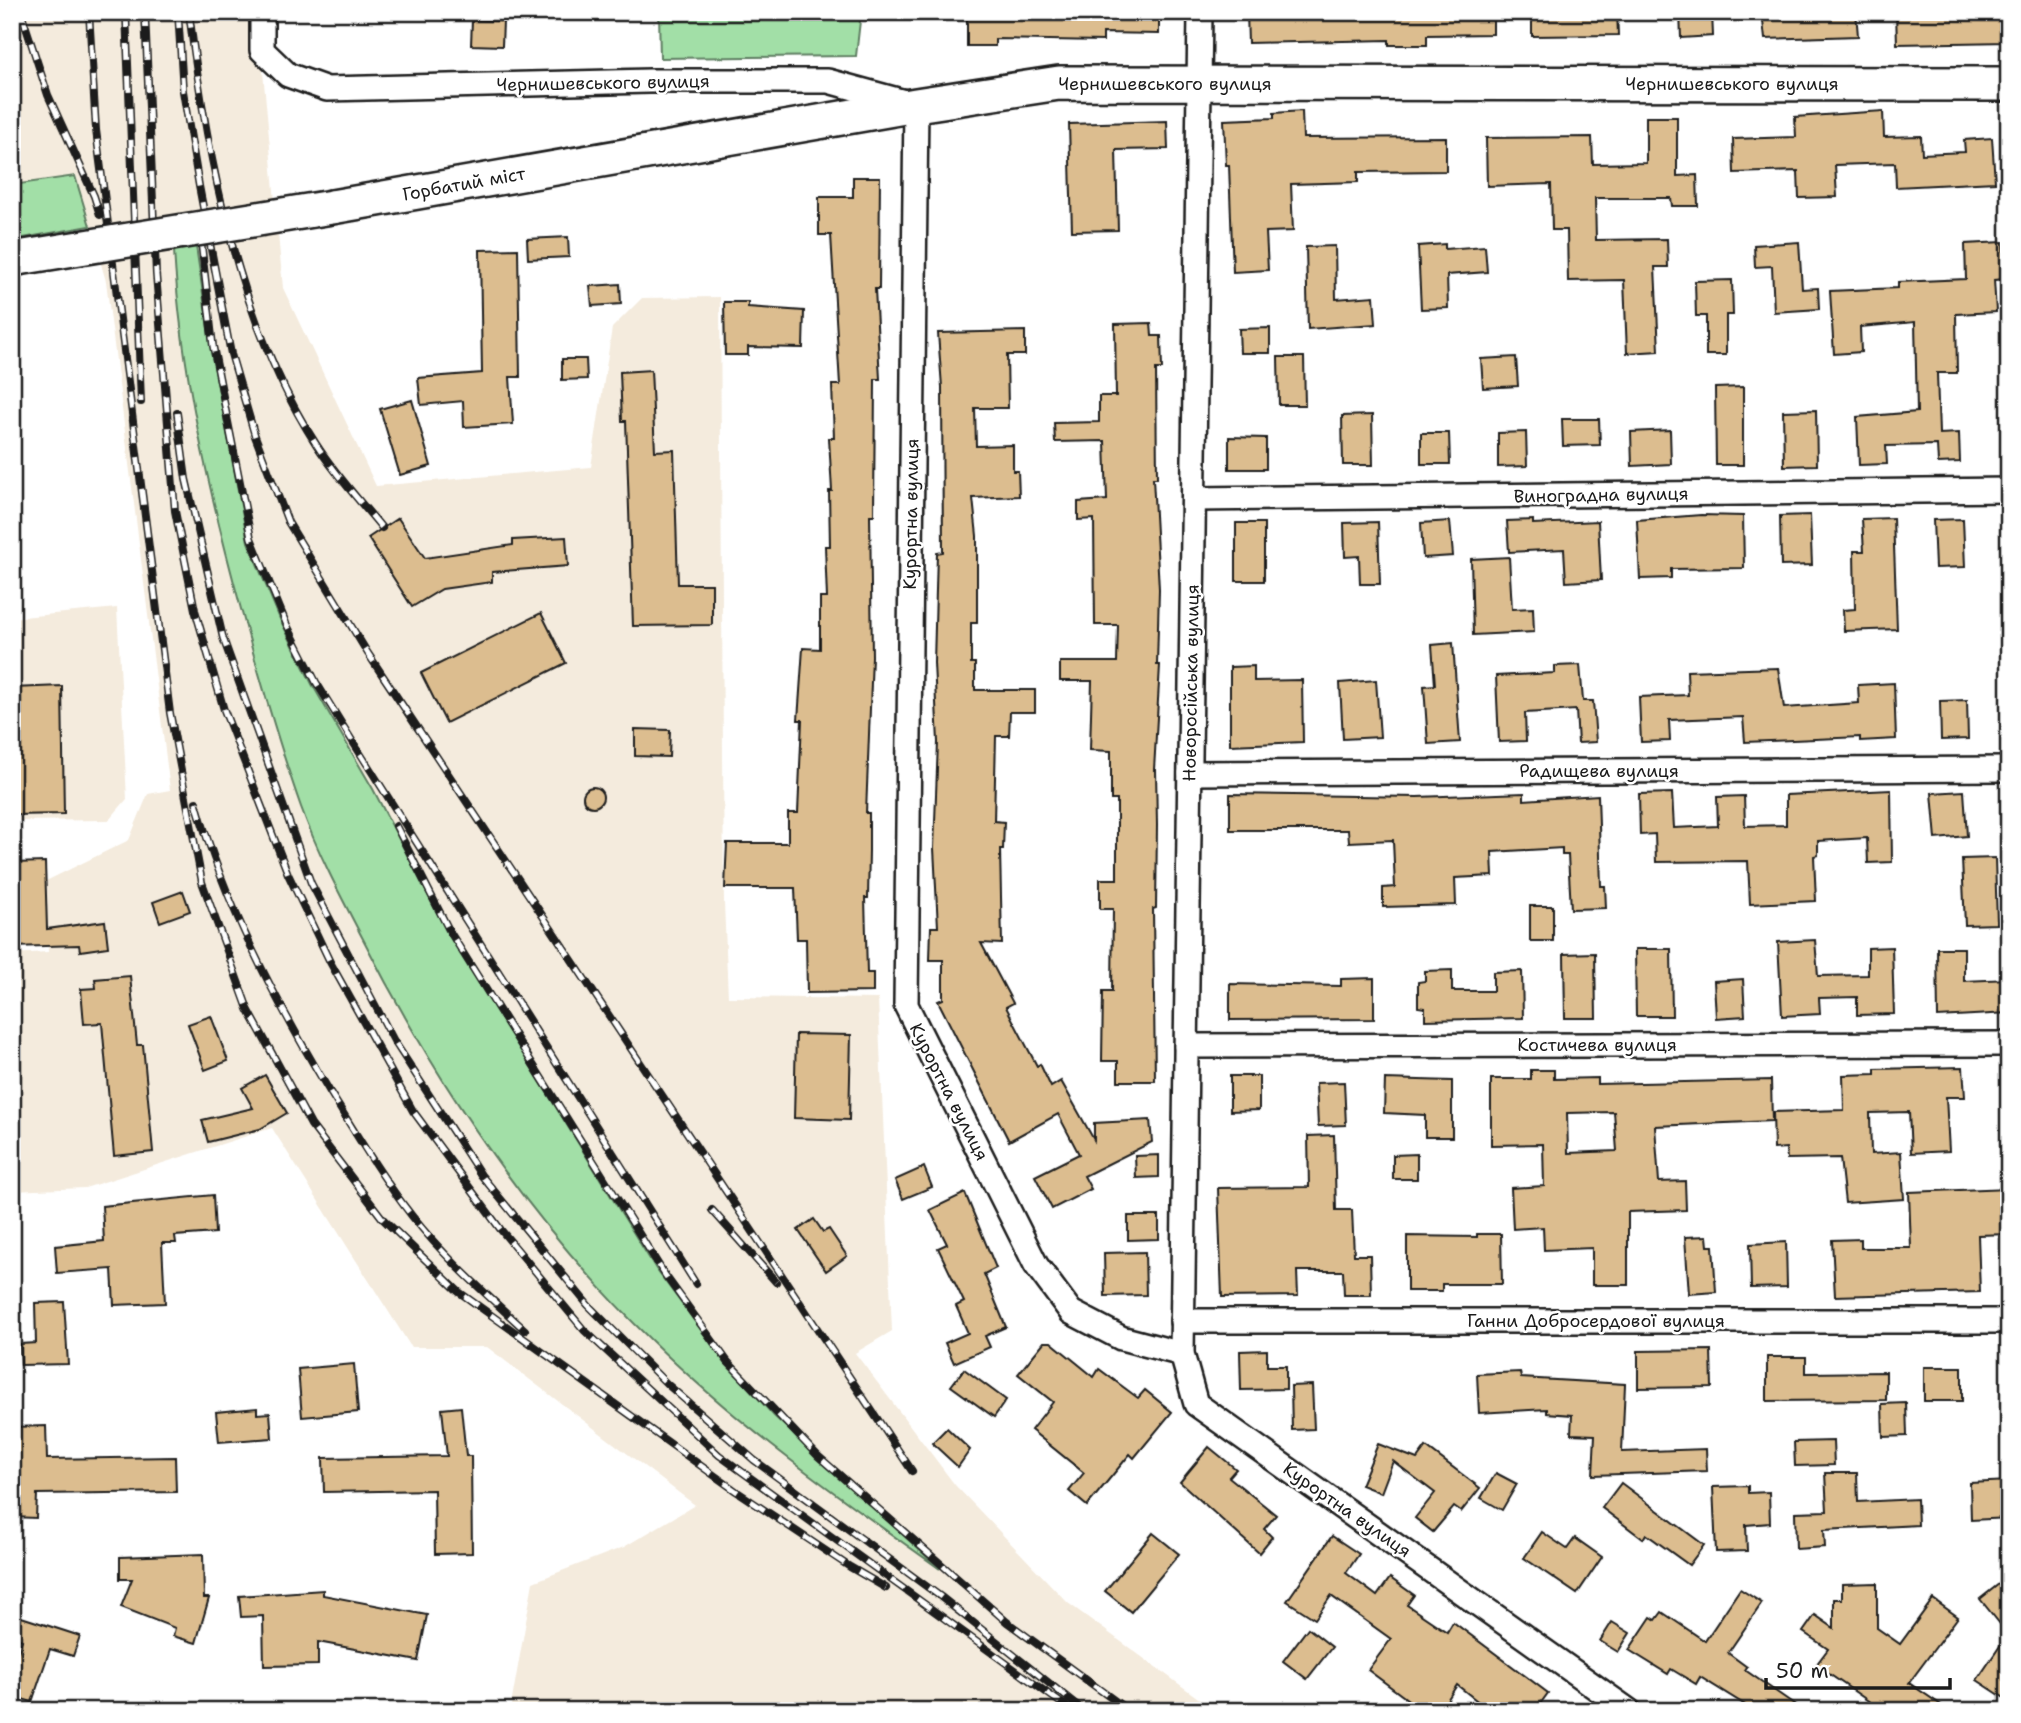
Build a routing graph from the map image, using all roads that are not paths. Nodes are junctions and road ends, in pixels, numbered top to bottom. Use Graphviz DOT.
graph roads {
  1 [pos="262,12"];
  2 [pos="1200,12"];
  3 [pos="1199,84"];
  4 [pos="2009,84"];
  5 [pos="916,105"];
  6 [pos="12,260"];
  7 [pos="2009,490"];
  8 [pos="1194,499"];
  9 [pos="2009,769"];
  10 [pos="1190,773"];
  11 [pos="2009,1044"];
  12 [pos="1186,1046"];
  13 [pos="1182,1321"];
  14 [pos="2009,1321"];
  15 [pos="1182,1354"];
  16 [pos="1629,1711"];
  1 -- 5 [label="street, Чернишевського вулиця"];
  2 -- 3 [label="street, Новоросійська вулиця"];
  3 -- 4 [label="street, Чернишевського вулиця"];
  3 -- 5 [label="street, Чернишевського вулиця"];
  3 -- 8 [label="street, Новоросійська вулиця"];
  5 -- 6 [label="street, Горбатий міст, bridge"];
  5 -- 15 [label="street, Курортна вулиця"];
  7 -- 8 [label="street, Виноградна вулиця"];
  8 -- 10 [label="street, Новоросійська вулиця"];
  9 -- 10 [label="street, Радищева вулиця"];
  10 -- 12 [label="street, Новоросійська вулиця"];
  11 -- 12 [label="street, Костичева вулиця"];
  12 -- 13 [label="street, Новоросійська вулиця"];
  13 -- 14 [label="street, Ганни Добросердової вулиця"];
  13 -- 15 [label="street, Новоросійська вулиця"];
  15 -- 16 [label="street, Курортна вулиця"];
}
